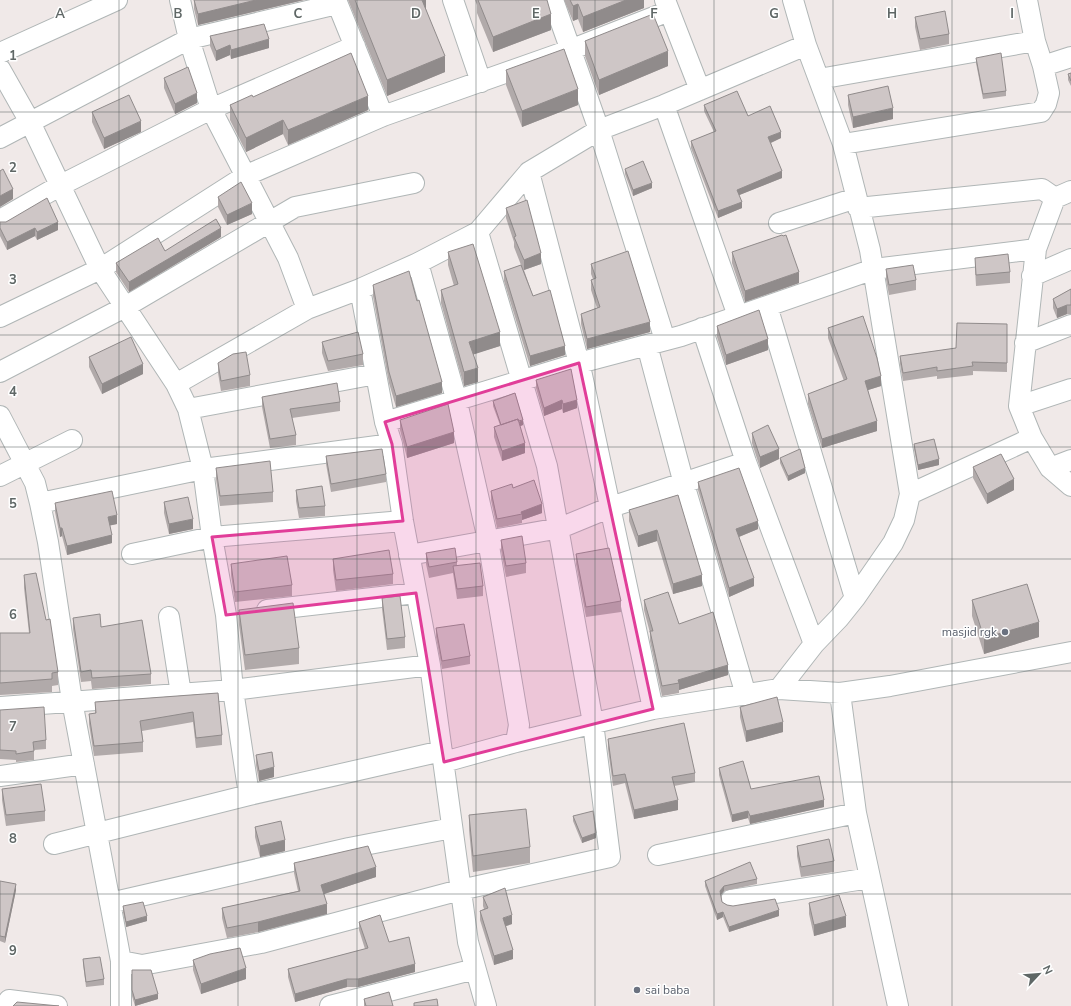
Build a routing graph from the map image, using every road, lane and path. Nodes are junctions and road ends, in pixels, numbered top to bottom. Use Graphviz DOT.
graph roads {
  1 [pos="118,0"];
  2 [pos="180,0"];
  3 [pos="453,0"];
  4 [pos="553,0"];
  5 [pos="793,0"];
  6 [pos="1026,0"];
  7 [pos="336,2"];
  8 [pos="667,5"];
  9 [pos="189,40"];
  10 [pos="1035,41"];
  11 [pos="806,45"];
  12 [pos="355,46"];
  13 [pos="570,50"];
  14 [pos="0,54"];
  15 [pos="1071,56"];
  16 [pos="1043,66"];
  17 [pos="2,74"];
  18 [pos="819,80"];
  19 [pos="481,82"];
  20 [pos="700,90"];
  21 [pos="664,105"];
  22 [pos="212,109"];
  23 [pos="383,116"];
  24 [pos="30,122"];
  25 [pos="599,130"];
  26 [pos="0,138"];
  27 [pos="843,144"];
  28 [pos="530,172"];
  29 [pos="247,176"];
  30 [pos="414,184"];
  31 [pos="61,185"];
  32 [pos="1063,194"];
  33 [pos="857,203"];
  34 [pos="0,220"];
  35 [pos="269,223"];
  36 [pos="779,223"];
  37 [pos="478,232"];
  38 [pos="1036,249"];
  39 [pos="1071,259"];
  40 [pos="418,263"];
  41 [pos="100,269"];
  42 [pos="874,269"];
  43 [pos="1032,276"];
  44 [pos="360,289"];
  45 [pos="767,306"];
  46 [pos="125,307"];
  47 [pos="307,309"];
  48 [pos="738,316"];
  49 [pos="0,317"];
  50 [pos="1071,325"];
  51 [pos="702,328"];
  52 [pos="656,342"];
  53 [pos="1025,343"];
  54 [pos="579,363"];
  55 [pos="0,372"];
  56 [pos="376,374"];
  57 [pos="523,380"];
  58 [pos="176,384"];
  59 [pos="1071,389"];
  60 [pos="457,402"];
  61 [pos="1019,406"];
  62 [pos="188,409"];
  63 [pos="0,416"];
  64 [pos="385,422"];
  65 [pos="1032,438"];
  66 [pos="72,440"];
  67 [pos="392,444"];
  68 [pos="1071,460"];
  69 [pos="746,462"];
  70 [pos="25,463"];
  71 [pos="1050,468"];
  72 [pos="203,469"];
  73 [pos="0,476"];
  74 [pos="684,484"];
  75 [pos="1071,486"];
  76 [pos="910,494"];
  77 [pos="40,503"];
  78 [pos="611,507"];
  79 [pos="403,521"];
  80 [pos="560,528"];
  81 [pos="212,537"];
  82 [pos="488,540"];
  83 [pos="132,554"];
  84 [pos="409,555"];
  85 [pos="416,593"];
  86 [pos="855,598"];
  87 [pos="239,614"];
  88 [pos="169,617"];
  89 [pos="814,644"];
  90 [pos="1071,652"];
  91 [pos="430,665"];
  92 [pos="779,689"];
  93 [pos="233,690"];
  94 [pos="840,693"];
  95 [pos="181,694"];
  96 [pos="746,695"];
  97 [pos="72,701"];
  98 [pos="0,707"];
  99 [pos="653,709"];
  100 [pos="593,723"];
  101 [pos="516,742"];
  102 [pos="443,757"];
  103 [pos="84,764"];
  104 [pos="0,776"];
  105 [pos="249,795"];
  106 [pos="856,813"];
  107 [pos="452,828"];
  108 [pos="97,834"];
  109 [pos="54,844"];
  110 [pos="658,855"];
  111 [pos="870,878"];
  112 [pos="460,890"];
  113 [pos="731,900"];
  114 [pos="110,903"];
  115 [pos="121,961"];
  116 [pos="475,969"];
  117 [pos="8,1006"];
  118 [pos="57,1006"];
  119 [pos="121,1006"];
  120 [pos="330,1006"];
  121 [pos="486,1006"];
  122 [pos="898,1006"];
  1 -- 14 [label="street"];
  2 -- 9 [label="street"];
  3 -- 19 [label="street"];
  4 -- 13 [label="street"];
  5 -- 11 [label="street"];
  6 -- 10 [label="street"];
  7 -- 9 [label="street"];
  7 -- 12 [label="street"];
  8 -- 13 [label="street"];
  8 -- 20 [label="street"];
  9 -- 22 [label="street"];
  9 -- 24 [label="street"];
  10 -- 16 [label="street"];
  10 -- 18 [label="street"];
  11 -- 18 [label="street"];
  11 -- 20 [label="street"];
  12 -- 22 [label="street"];
  12 -- 23 [label="street"];
  13 -- 19 [label="street"];
  13 -- 25 [label="street"];
  15 -- 16 [label="street"];
  16 -- 27 [label="street"];
  17 -- 24 [label="street"];
  18 -- 27 [label="street"];
  19 -- 23 [label="street"];
  20 -- 21 [label="street"];
  21 -- 25 [label="street"];
  21 -- 48 [label="street"];
  22 -- 29 [label="street"];
  22 -- 31 [label="street"];
  23 -- 29 [label="street"];
  24 -- 26 [label="street"];
  24 -- 31 [label="street"];
  25 -- 28 [label="street"];
  25 -- 52 [label="street"];
  27 -- 33 [label="street"];
  28 -- 37 [label="street"];
  28 -- 54 [label="street"];
  29 -- 35 [label="street"];
  29 -- 41 [label="street"];
  30 -- 35 [label="street"];
  31 -- 34 [label="street"];
  31 -- 41 [label="street"];
  32 -- 33 [label="street"];
  32 -- 38 [label="street"];
  33 -- 36 [label="street"];
  33 -- 42 [label="street"];
  35 -- 46 [label="street"];
  35 -- 47 [label="street"];
  37 -- 40 [label="street"];
  37 -- 57 [label="street"];
  38 -- 42 [label="street"];
  38 -- 43 [label="street"];
  39 -- 43 [label="street"];
  40 -- 44 [label="street"];
  40 -- 60 [label="street"];
  41 -- 46 [label="street"];
  41 -- 49 [label="street"];
  42 -- 45 [label="street"];
  42 -- 76 [label="street"];
  43 -- 53 [label="street"];
  44 -- 47 [label="street"];
  44 -- 56 [label="street"];
  45 -- 48 [label="street"];
  45 -- 86 [label="street"];
  46 -- 55 [label="street"];
  46 -- 58 [label="street"];
  47 -- 58 [label="street"];
  48 -- 51 [label="street"];
  50 -- 53 [label="street"];
  51 -- 52 [label="street"];
  51 -- 69 [label="street"];
  52 -- 54 [label="street"];
  52 -- 74 [label="street"];
  53 -- 61 [label="street"];
  54 -- 57 [label="street"];
  54 -- 78 [label="street"];
  56 -- 62 [label="street"];
  56 -- 64 [label="street"];
  57 -- 60 [label="street"];
  57 -- 80 [label="street"];
  58 -- 62 [label="street"];
  59 -- 61 [label="street"];
  60 -- 64 [label="street"];
  60 -- 82 [label="street"];
  61 -- 65 [label="street"];
  62 -- 72 [label="street"];
  63 -- 70 [label="street"];
  64 -- 67 [label="street"];
  65 -- 71 [label="street"];
  65 -- 76 [label="street"];
  66 -- 70 [label="street"];
  67 -- 72 [label="street"];
  67 -- 79 [label="street"];
  68 -- 71 [label="street"];
  69 -- 74 [label="street"];
  69 -- 89 [label="street"];
  70 -- 73 [label="street"];
  70 -- 77 [label="street"];
  71 -- 75 [label="street"];
  72 -- 77 [label="street"];
  72 -- 81 [label="street"];
  74 -- 78 [label="street"];
  74 -- 96 [label="street"];
  76 -- 86 [label="street"];
  77 -- 97 [label="street"];
  78 -- 80 [label="street"];
  78 -- 99 [label="street"];
  79 -- 81 [label="street"];
  79 -- 84 [label="street"];
  80 -- 82 [label="street"];
  80 -- 100 [label="street"];
  81 -- 83 [label="street"];
  81 -- 87 [label="street"];
  82 -- 84 [label="street"];
  82 -- 101 [label="street"];
  84 -- 85 [label="street"];
  85 -- 87 [label="street"];
  85 -- 91 [label="street"];
  86 -- 89 [label="street"];
  87 -- 93 [label="street"];
  88 -- 95 [label="street"];
  89 -- 92 [label="street"];
  90 -- 94 [label="street"];
  91 -- 93 [label="street"];
  91 -- 102 [label="street"];
  92 -- 94 [label="street"];
  92 -- 96 [label="street"];
  93 -- 95 [label="street"];
  93 -- 105 [label="street"];
  94 -- 106 [label="street"];
  95 -- 97 [label="street"];
  96 -- 99 [label="street"];
  97 -- 98 [label="street"];
  97 -- 103 [label="street"];
  99 -- 100 [label="street"];
  100 -- 101 [label="street"];
  100 -- 112 [label="street"];
  101 -- 102 [label="street"];
  102 -- 105 [label="street"];
  102 -- 107 [label="street"];
  103 -- 104 [label="street"];
  103 -- 108 [label="street"];
  105 -- 108 [label="street"];
  106 -- 110 [label="street"];
  106 -- 111 [label="street"];
  107 -- 112 [label="street"];
  107 -- 114 [label="street"];
  108 -- 109 [label="street"];
  108 -- 114 [label="street"];
  111 -- 113 [label="street"];
  111 -- 122 [label="street"];
  112 -- 115 [label="street"];
  112 -- 116 [label="street"];
  114 -- 115 [label="street"];
  115 -- 119 [label="street"];
  116 -- 120 [label="street"];
  116 -- 121 [label="street"];
  117 -- 118 [label="street"];
}
